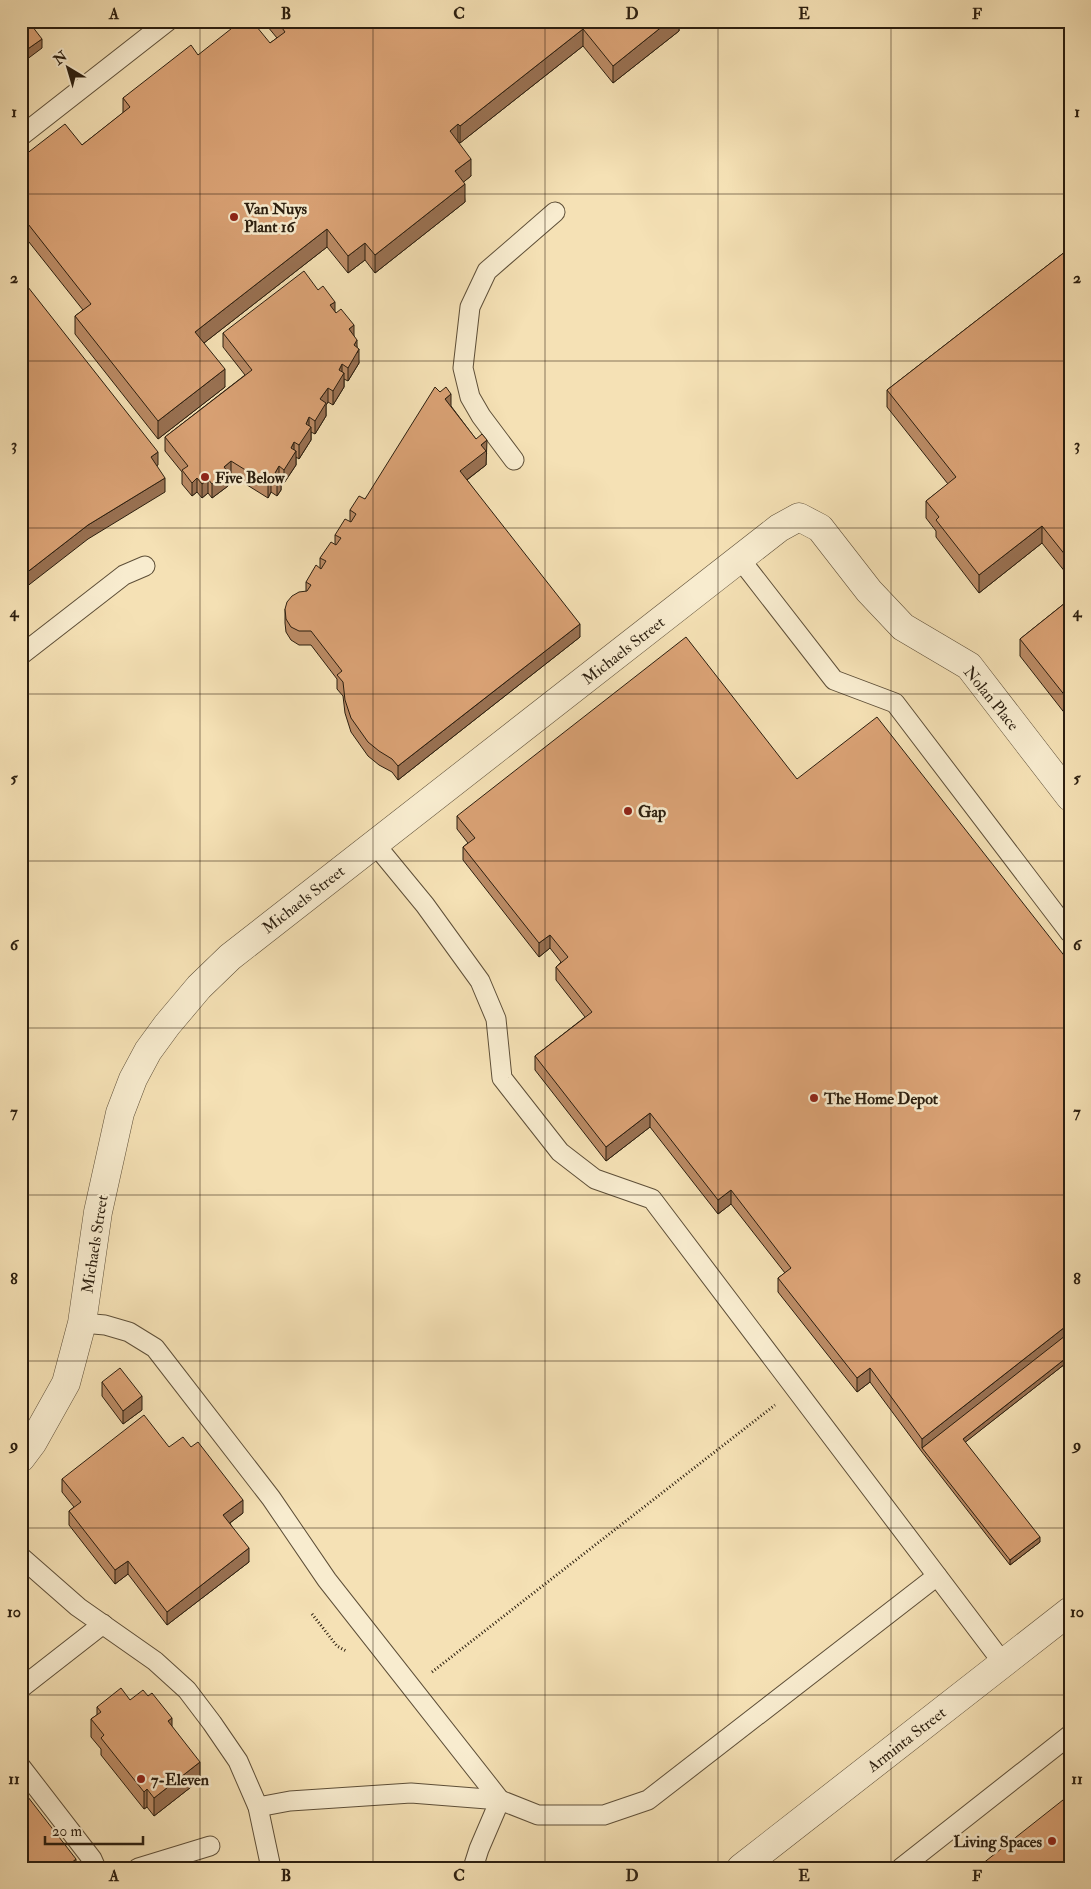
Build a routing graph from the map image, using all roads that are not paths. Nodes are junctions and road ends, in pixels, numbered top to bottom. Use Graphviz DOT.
graph roads {
  1 [pos="168,21"];
  2 [pos="21,136"];
  3 [pos="555,212"];
  4 [pos="514,460"];
  5 [pos="820,528"];
  6 [pos="740,559"];
  7 [pos="146,566"];
  8 [pos="21,655"];
  9 [pos="1070,797"];
  10 [pos="374,843"];
  11 [pos="1070,933"];
  12 [pos="82,1323"];
  13 [pos="21,1458"];
  14 [pos="21,1558"];
  15 [pos="937,1576"];
  16 [pos="1070,1611"];
  17 [pos="103,1624"];
  18 [pos="1003,1663"];
  19 [pos="21,1688"];
  20 [pos="1070,1734"];
  21 [pos="21,1767"];
  22 [pos="500,1800"];
  23 [pos="258,1807"];
  24 [pos="210,1846"];
  25 [pos="747,1866"];
  26 [pos="96,1868"];
  27 [pos="138,1868"];
  28 [pos="271,1868"];
  29 [pos="473,1868"];
  30 [pos="901,1868"];
  1 -- 2 [label="lane"];
  3 -- 4 [label="lane"];
  5 -- 6 [label="street, Michaels Street"];
  5 -- 9 [label="street, Nolan Place"];
  6 -- 10 [label="street, Michaels Street"];
  6 -- 11 [label="lane"];
  7 -- 8 [label="lane"];
  10 -- 12 [label="street, Michaels Street"];
  10 -- 15 [label="lane"];
  12 -- 13 [label="street, Michaels Street"];
  12 -- 22 [label="lane"];
  14 -- 17 [label="lane"];
  15 -- 18 [label="lane"];
  15 -- 22 [label="lane"];
  16 -- 18 [label="street, Arminta Street"];
  17 -- 19 [label="lane"];
  17 -- 23 [label="lane"];
  18 -- 25 [label="street, Arminta Street"];
  20 -- 30 [label="lane"];
  21 -- 26 [label="lane"];
  22 -- 23 [label="lane"];
  22 -- 29 [label="lane"];
  23 -- 28 [label="lane"];
  24 -- 27 [label="lane"];
}
